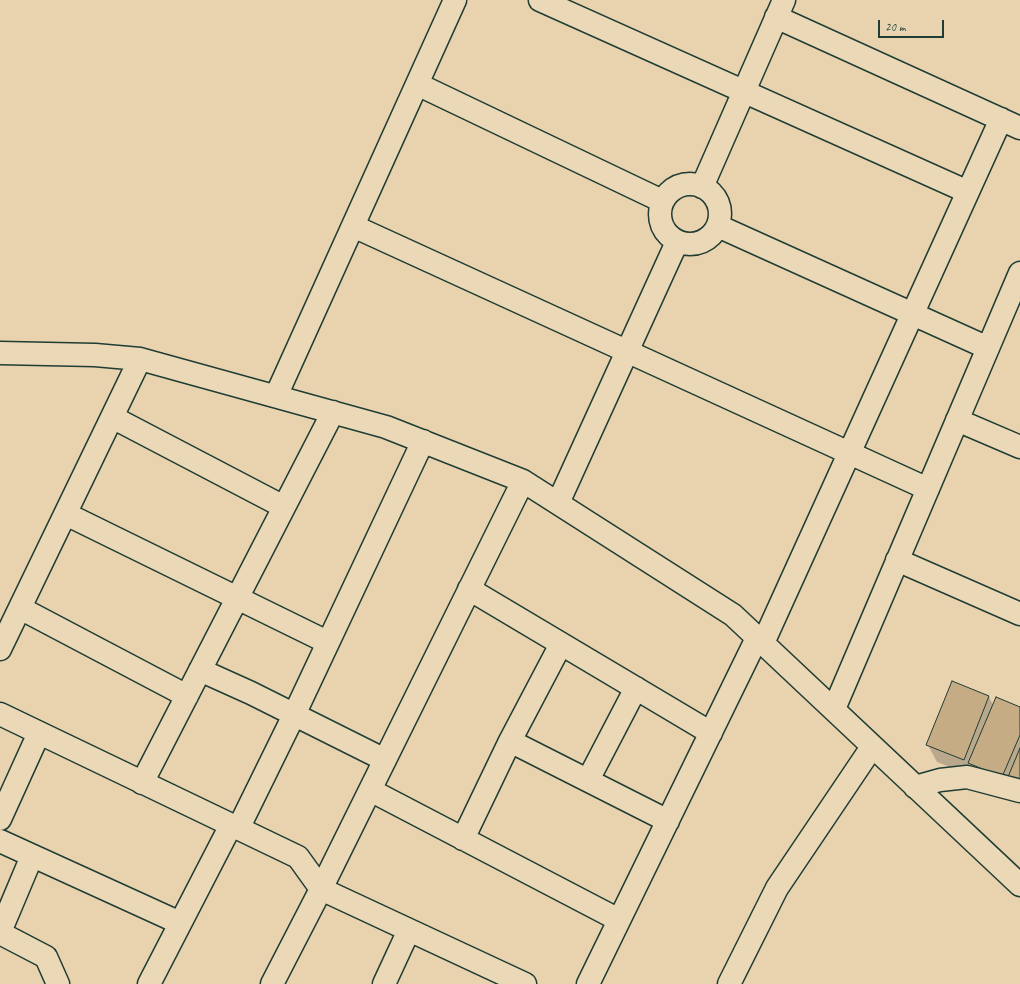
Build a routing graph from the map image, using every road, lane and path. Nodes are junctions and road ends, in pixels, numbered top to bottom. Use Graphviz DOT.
graph roads {
  1 [pos="455,0"];
  2 [pos="540,0"];
  3 [pos="780,9"];
  4 [pos="417,84"];
  5 [pos="744,91"];
  6 [pos="1010,124"];
  7 [pos="702,187"];
  8 [pos="968,192"];
  9 [pos="662,201"];
  10 [pos="353,226"];
  11 [pos="718,226"];
  12 [pos="677,242"];
  13 [pos="1019,278"];
  14 [pos="913,314"];
  15 [pos="988,348"];
  16 [pos="627,352"];
  17 [pos="0,353"];
  18 [pos="140,359"];
  19 [pos="276,396"];
  20 [pos="332,412"];
  21 [pos="112,417"];
  22 [pos="958,420"];
  23 [pos="423,441"];
  24 [pos="1020,447"];
  25 [pos="849,454"];
  26 [pos="523,481"];
  27 [pos="928,490"];
  28 [pos="558,503"];
  29 [pos="284,506"];
  30 [pos="66,514"];
  31 [pos="897,560"];
  32 [pos="469,589"];
  33 [pos="237,598"];
  34 [pos="20,608"];
  35 [pos="1020,614"];
  36 [pos="760,641"];
  37 [pos="327,642"];
  38 [pos="562,644"];
  39 [pos="0,649"];
  40 [pos="200,670"];
  41 [pos="636,688"];
  42 [pos="187,696"];
  43 [pos="834,709"];
  44 [pos="0,714"];
  45 [pos="294,715"];
  46 [pos="39,733"];
  47 [pos="711,733"];
  48 [pos="510,741"];
  49 [pos="872,747"];
  50 [pos="385,760"];
  51 [pos="588,780"];
  52 [pos="142,784"];
  53 [pos="915,787"];
  54 [pos="370,790"];
  55 [pos="1020,791"];
  56 [pos="0,819"];
  57 [pos="668,821"];
  58 [pos="235,827"];
  59 [pos="464,839"];
  60 [pos="0,841"];
  61 [pos="32,856"];
  62 [pos="1020,885"];
  63 [pos="322,889"];
  64 [pos="619,920"];
  65 [pos="180,923"];
  66 [pos="409,930"];
  67 [pos="0,932"];
  68 [pos="58,984"];
  69 [pos="149,984"];
  70 [pos="272,984"];
  71 [pos="384,984"];
  72 [pos="525,984"];
  73 [pos="588,984"];
  74 [pos="729,984"];
  1 -- 4 [label="street"];
  2 -- 5 [label="street"];
  3 -- 5 [label="street"];
  3 -- 6 [label="street"];
  4 -- 9 [label="street"];
  4 -- 10 [label="street"];
  5 -- 7 [label="street"];
  5 -- 8 [label="street"];
  6 -- 8 [label="street"];
  7 -- 9 [label="street"];
  7 -- 11 [label="street"];
  8 -- 14 [label="street"];
  9 -- 12 [label="street"];
  10 -- 16 [label="street"];
  10 -- 19 [label="street"];
  11 -- 12 [label="street"];
  11 -- 14 [label="street"];
  12 -- 16 [label="street"];
  13 -- 15 [label="street"];
  14 -- 15 [label="street"];
  14 -- 25 [label="street"];
  15 -- 22 [label="street"];
  16 -- 25 [label="street"];
  16 -- 28 [label="street"];
  17 -- 18 [label="street"];
  18 -- 19 [label="street"];
  18 -- 21 [label="street"];
  19 -- 20 [label="street"];
  20 -- 23 [label="street"];
  20 -- 29 [label="street"];
  21 -- 29 [label="street"];
  21 -- 30 [label="street"];
  22 -- 24 [label="street"];
  22 -- 27 [label="street"];
  23 -- 26 [label="street"];
  23 -- 37 [label="street"];
  25 -- 27 [label="street"];
  25 -- 36 [label="street"];
  26 -- 28 [label="street"];
  26 -- 32 [label="street"];
  27 -- 31 [label="street"];
  28 -- 36 [label="street"];
  29 -- 33 [label="street"];
  30 -- 33 [label="street"];
  30 -- 34 [label="street"];
  31 -- 35 [label="street"];
  31 -- 43 [label="street"];
  32 -- 38 [label="street"];
  32 -- 50 [label="street"];
  33 -- 37 [label="street"];
  33 -- 40 [label="street"];
  34 -- 39 [label="street"];
  34 -- 42 [label="street"];
  36 -- 43 [label="street"];
  36 -- 47 [label="street"];
  37 -- 45 [label="street"];
  38 -- 41 [label="street"];
  38 -- 48 [label="street"];
  40 -- 42 [label="street"];
  40 -- 45 [label="street"];
  41 -- 47 [label="street"];
  41 -- 51 [label="street"];
  42 -- 52 [label="street"];
  43 -- 49 [label="street"];
  44 -- 46 [label="street"];
  45 -- 50 [label="street"];
  45 -- 58 [label="street"];
  46 -- 52 [label="street"];
  46 -- 56 [label="street"];
  47 -- 57 [label="street"];
  48 -- 51 [label="street"];
  48 -- 59 [label="street"];
  49 -- 53 [label="street"];
  49 -- 74 [label="street"];
  50 -- 54 [label="street"];
  51 -- 57 [label="street"];
  52 -- 58 [label="street"];
  53 -- 55 [label="street"];
  53 -- 62 [label="street"];
  54 -- 59 [label="street"];
  54 -- 63 [label="street"];
  57 -- 64 [label="street"];
  58 -- 63 [label="street"];
  58 -- 65 [label="street"];
  59 -- 64 [label="street"];
  60 -- 61 [label="street"];
  61 -- 65 [label="street"];
  61 -- 67 [label="street"];
  63 -- 66 [label="street"];
  63 -- 70 [label="street"];
  64 -- 73 [label="street"];
  65 -- 69 [label="street"];
  66 -- 71 [label="street"];
  66 -- 72 [label="street"];
  67 -- 68 [label="street"];
}
